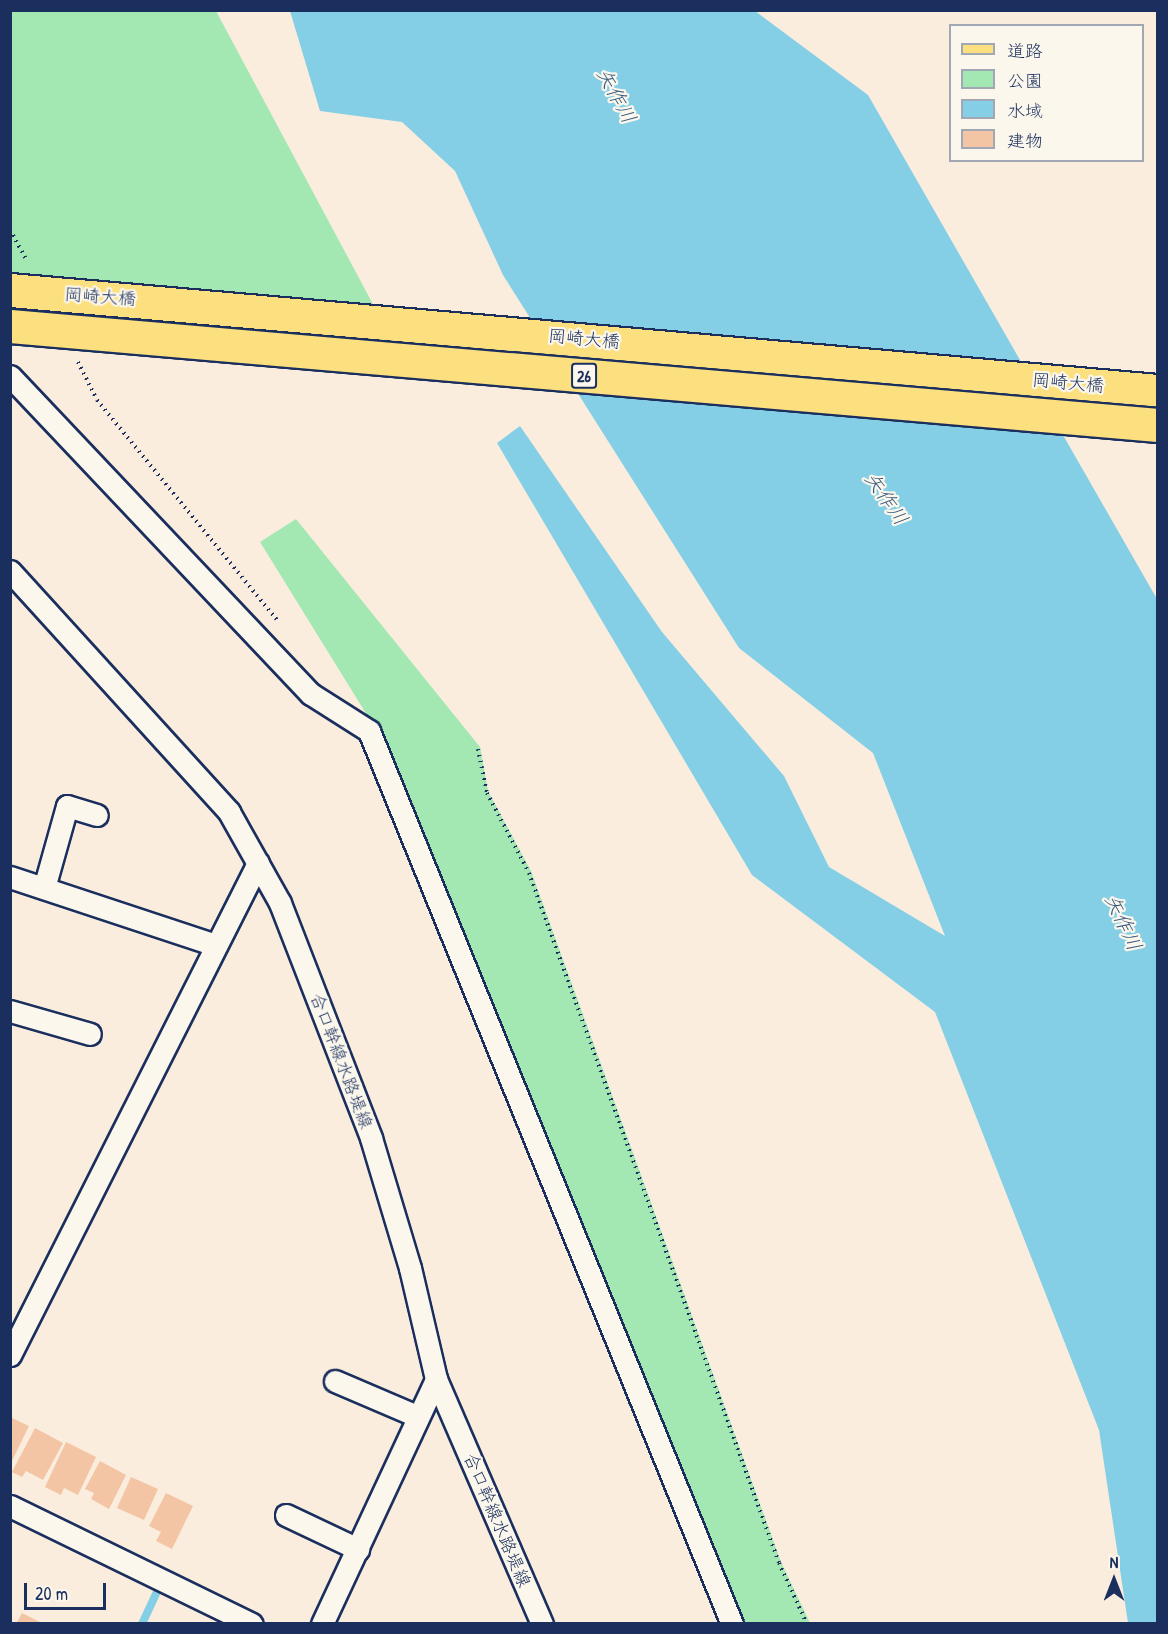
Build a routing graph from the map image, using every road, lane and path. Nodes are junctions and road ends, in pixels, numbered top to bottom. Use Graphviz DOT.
graph roads {
  1 [pos="10,230"];
  2 [pos="10,290"];
  3 [pos="44,293"];
  4 [pos="10,326"];
  5 [pos="76,357"];
  6 [pos="10,376"];
  7 [pos="1158,392"];
  8 [pos="1158,425"];
  9 [pos="10,571"];
  10 [pos="286,630"];
  11 [pos="478,749"];
  12 [pos="97,815"];
  13 [pos="258,863"];
  14 [pos="10,877"];
  15 [pos="44,888"];
  16 [pos="213,944"];
  17 [pos="10,1011"];
  18 [pos="90,1034"];
  19 [pos="10,1355"];
  20 [pos="436,1379"];
  21 [pos="335,1381"];
  22 [pos="417,1416"];
  23 [pos="10,1506"];
  24 [pos="286,1515"];
  25 [pos="358,1549"];
  26 [pos="252,1623"];
  27 [pos="322,1623"];
  28 [pos="542,1623"];
  29 [pos="732,1623"];
  30 [pos="807,1623"];
  1 -- 3 [label="path"];
  2 -- 3 [label="main road, 岡崎大橋 / 26"];
  3 -- 7 [label="main road, 岡崎大橋 / 26"];
  4 -- 8 [label="main road, 岡崎大橋 / 26, bridge"];
  5 -- 10 [label="path"];
  6 -- 29 [label="street"];
  9 -- 13 [label="street, 合口幹線水路堤線"];
  11 -- 30 [label="path"];
  12 -- 15 [label="street"];
  13 -- 16 [label="street"];
  13 -- 20 [label="street, 合口幹線水路堤線"];
  14 -- 15 [label="street"];
  15 -- 16 [label="street"];
  16 -- 19 [label="street"];
  17 -- 18 [label="street"];
  20 -- 22 [label="street"];
  20 -- 28 [label="street, 合口幹線水路堤線"];
  21 -- 22 [label="street"];
  22 -- 25 [label="street"];
  23 -- 26 [label="street"];
  24 -- 25 [label="street"];
  25 -- 27 [label="street"];
}
